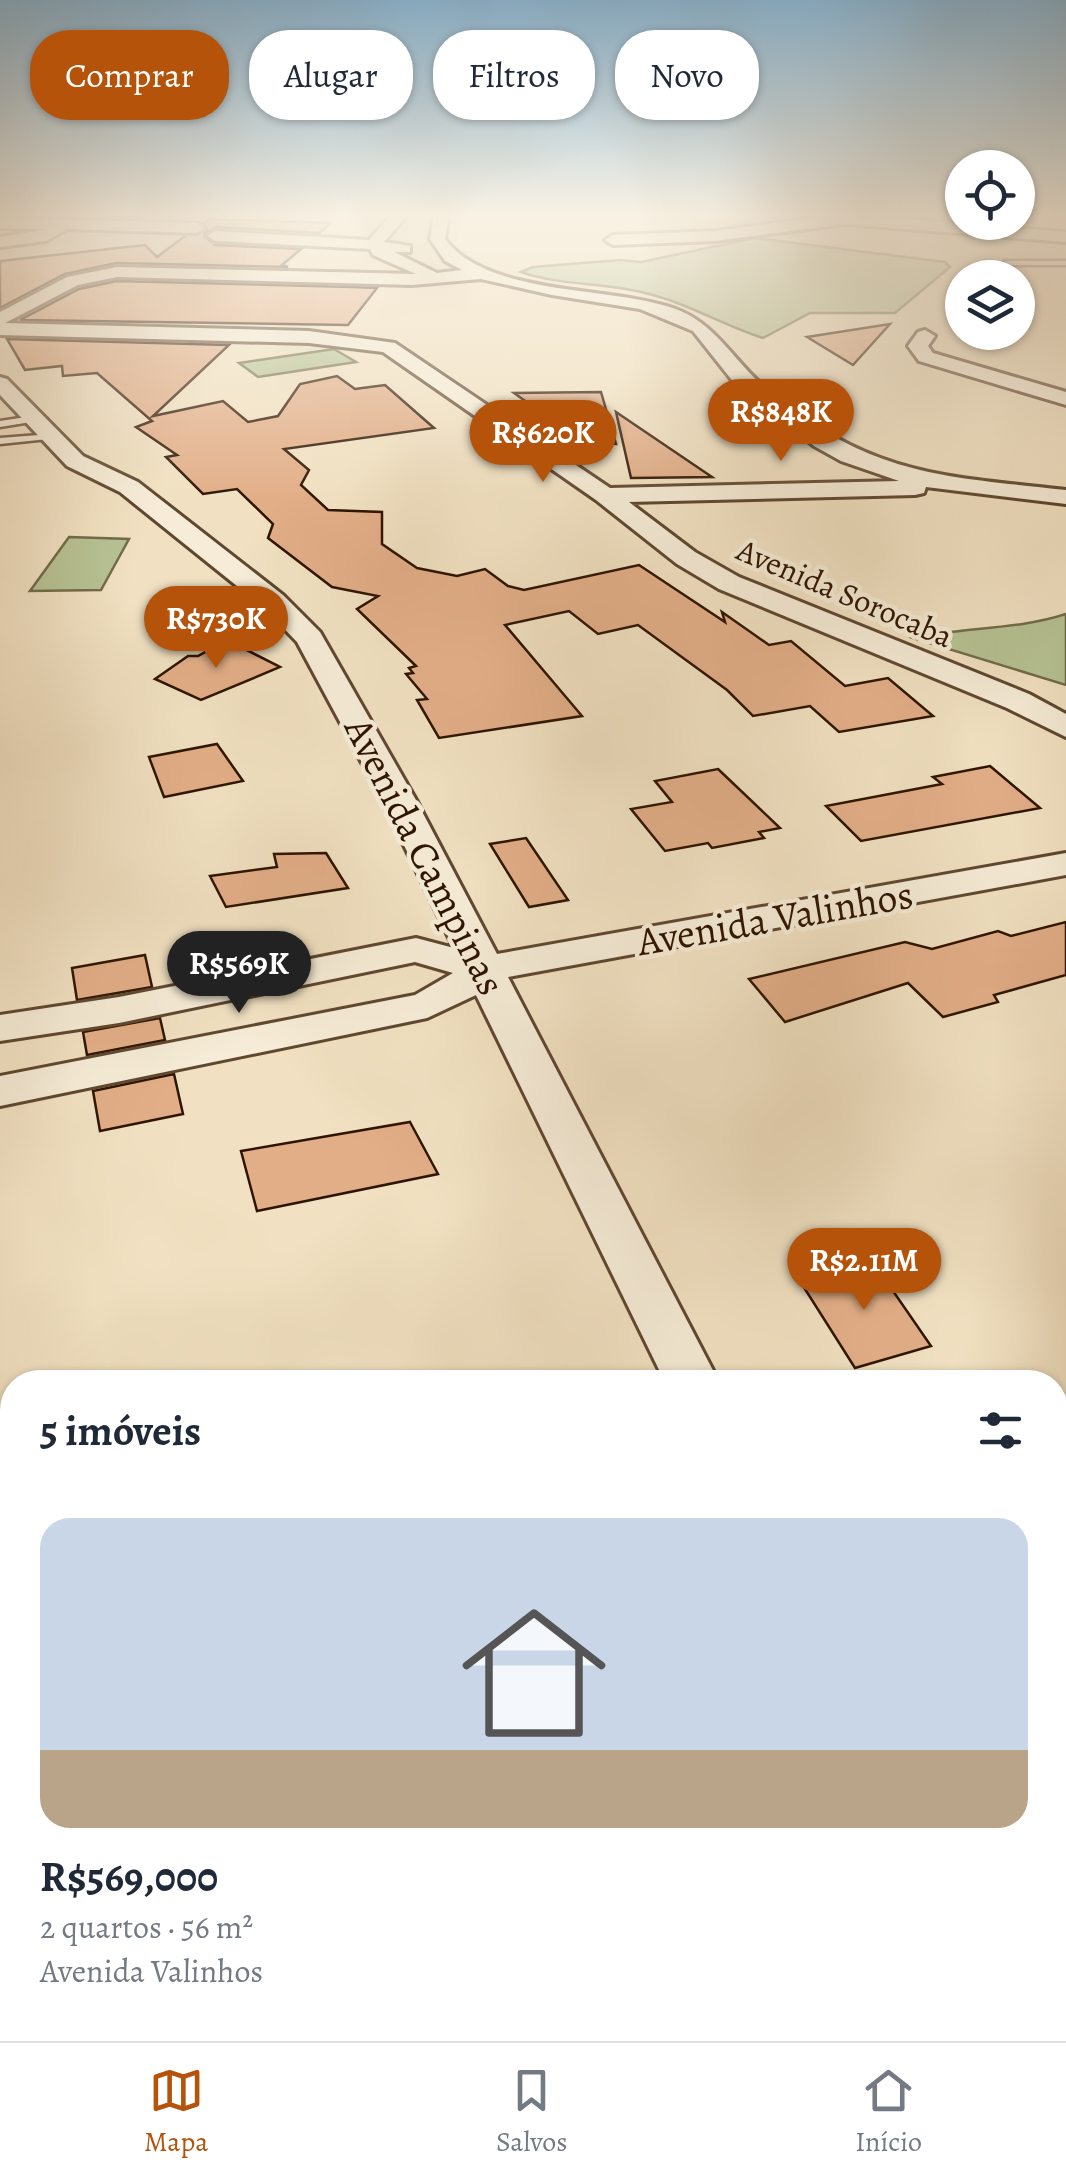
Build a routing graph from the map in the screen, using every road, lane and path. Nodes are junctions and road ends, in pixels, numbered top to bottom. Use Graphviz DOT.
graph roads {
  1 [pos="657,309"];
  2 [pos="0,329"];
  3 [pos="925,336"];
  4 [pos="0,383"];
  5 [pos="1066,399"];
  6 [pos="0,424"];
  7 [pos="41,428"];
  8 [pos="0,441"];
  9 [pos="883,478"];
  10 [pos="604,495"];
  11 [pos="1066,497"];
  12 [pos="1066,727"];
  13 [pos="1066,864"];
  14 [pos="483,969"];
  15 [pos="198,994"];
  16 [pos="12,1027"];
  17 [pos="208,1050"];
  18 [pos="16,1088"];
  19 [pos="686,1370"];
  1 -- 9 [label="street"];
  2 -- 10 [label="street, Avenida Sorocaba"];
  3 -- 5 [label="street"];
  4 -- 7 [label="street, Avenida Campinas"];
  6 -- 7 [label="lane"];
  7 -- 8 [label="lane"];
  7 -- 14 [label="street, Avenida Campinas"];
  9 -- 10 [label="street"];
  9 -- 11 [label="street"];
  10 -- 12 [label="street, Avenida Sorocaba"];
  13 -- 14 [label="street, Avenida Valinhos"];
  14 -- 15 [label="street, Avenida Valinhos"];
  14 -- 17 [label="street, Avenida Valinhos"];
  14 -- 19 [label="street, Avenida Campinas"];
  15 -- 16 [label="street, Avenida Valinhos"];
  15 -- 17 [label="street"];
  16 -- 18 [label="street"];
  17 -- 18 [label="street, Avenida Valinhos"];
}
